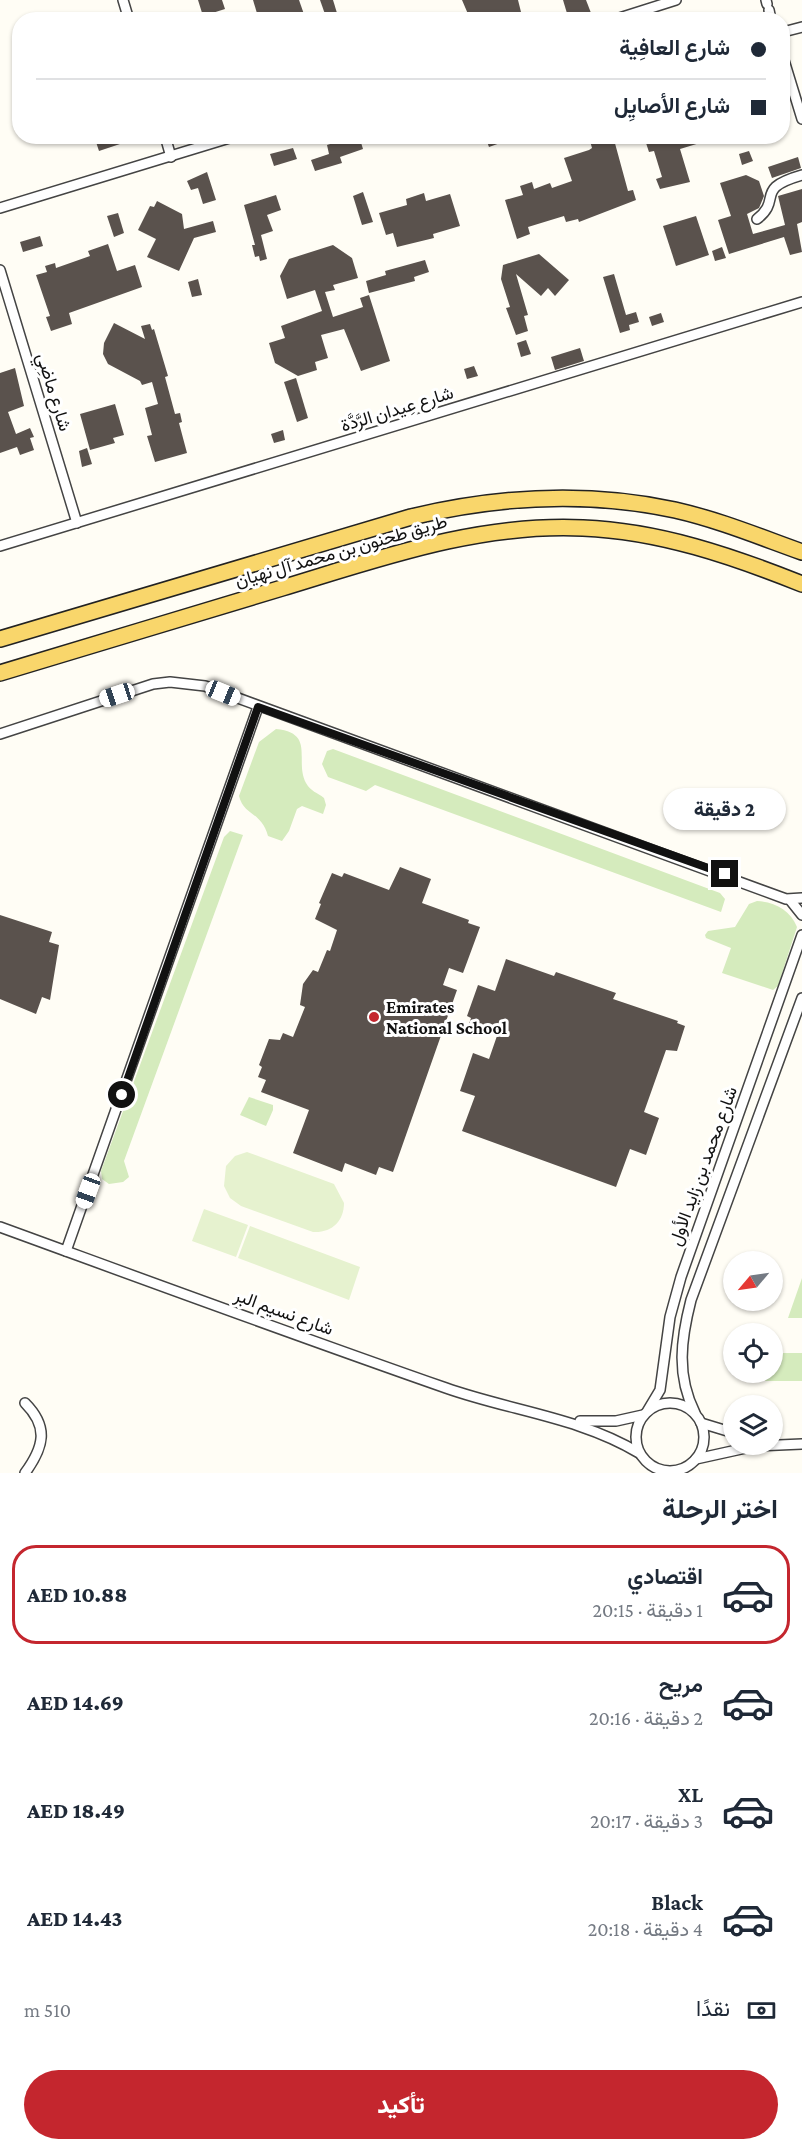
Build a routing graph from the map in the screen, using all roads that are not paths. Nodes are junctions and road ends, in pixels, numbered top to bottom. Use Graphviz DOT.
graph roads {
  1 [pos="676,0"];
  2 [pos="638,12"];
  3 [pos="790,80"];
  4 [pos="802,119"];
  5 [pos="167,144"];
  6 [pos="211,144"];
  7 [pos="171,157"];
  8 [pos="802,175"];
  9 [pos="0,207"];
  10 [pos="757,219"];
  11 [pos="0,270"];
  12 [pos="802,302"];
  13 [pos="77,523"];
  14 [pos="0,546"];
  15 [pos="802,552"];
  16 [pos="802,584"];
  17 [pos="0,639"];
  18 [pos="0,674"];
  19 [pos="258,707"];
  20 [pos="0,734"];
  21 [pos="802,898"];
  22 [pos="790,900"];
  23 [pos="802,915"];
  24 [pos="802,935"];
  25 [pos="802,998"];
  26 [pos="0,1227"];
  27 [pos="66,1251"];
  28 [pos="25,1403"];
  29 [pos="646,1413"];
  30 [pos="694,1413"];
  31 [pos="560,1419"];
  32 [pos="701,1423"];
  33 [pos="723,1430"];
  34 [pos="783,1444"];
  35 [pos="802,1444"];
  36 [pos="723,1452"];
  37 [pos="639,1453"];
  38 [pos="696,1459"];
  39 [pos="25,1473"];
  1 -- 2 [label="street"];
  3 -- 4 [label="street"];
  5 -- 7 [label="street"];
  6 -- 7 [label="street"];
  7 -- 9 [label="street"];
  8 -- 10 [label="street"];
  11 -- 13 [label="street, شارع ماضِي"];
  12 -- 13 [label="street, شارع عِيدان الرَّدَّة"];
  13 -- 14 [label="street, شارع عِيدان الرَّدَّة"];
  15 -- 17 [label="main road, طريق طحنون بن محمد آل نهيان"];
  16 -- 18 [label="main road, طريق طحنون بن محمد آل نهيان"];
  19 -- 20 [label="street"];
  19 -- 22 [label="street"];
  19 -- 27 [label="street"];
  21 -- 22 [label="street"];
  22 -- 23 [label="street"];
  24 -- 29 [label="street, شارع محمد بن زايد الأول"];
  25 -- 30 [label="street, شارع محمد بن زايد الأول"];
  26 -- 27 [label="street, شارع نسيم البر"];
  27 -- 31 [label="street, شارع نسيم البر"];
  28 -- 39 [label="street"];
  29 -- 30 [label="street"];
  29 -- 31 [label="street, شارع نسيم البر"];
  29 -- 37 [label="street"];
  30 -- 32 [label="street"];
  31 -- 37 [label="street, شارع نسيم البر"];
  32 -- 33 [label="street"];
  32 -- 38 [label="street"];
  34 -- 35 [label="street"];
  36 -- 38 [label="street"];
  37 -- 38 [label="street"];
}
